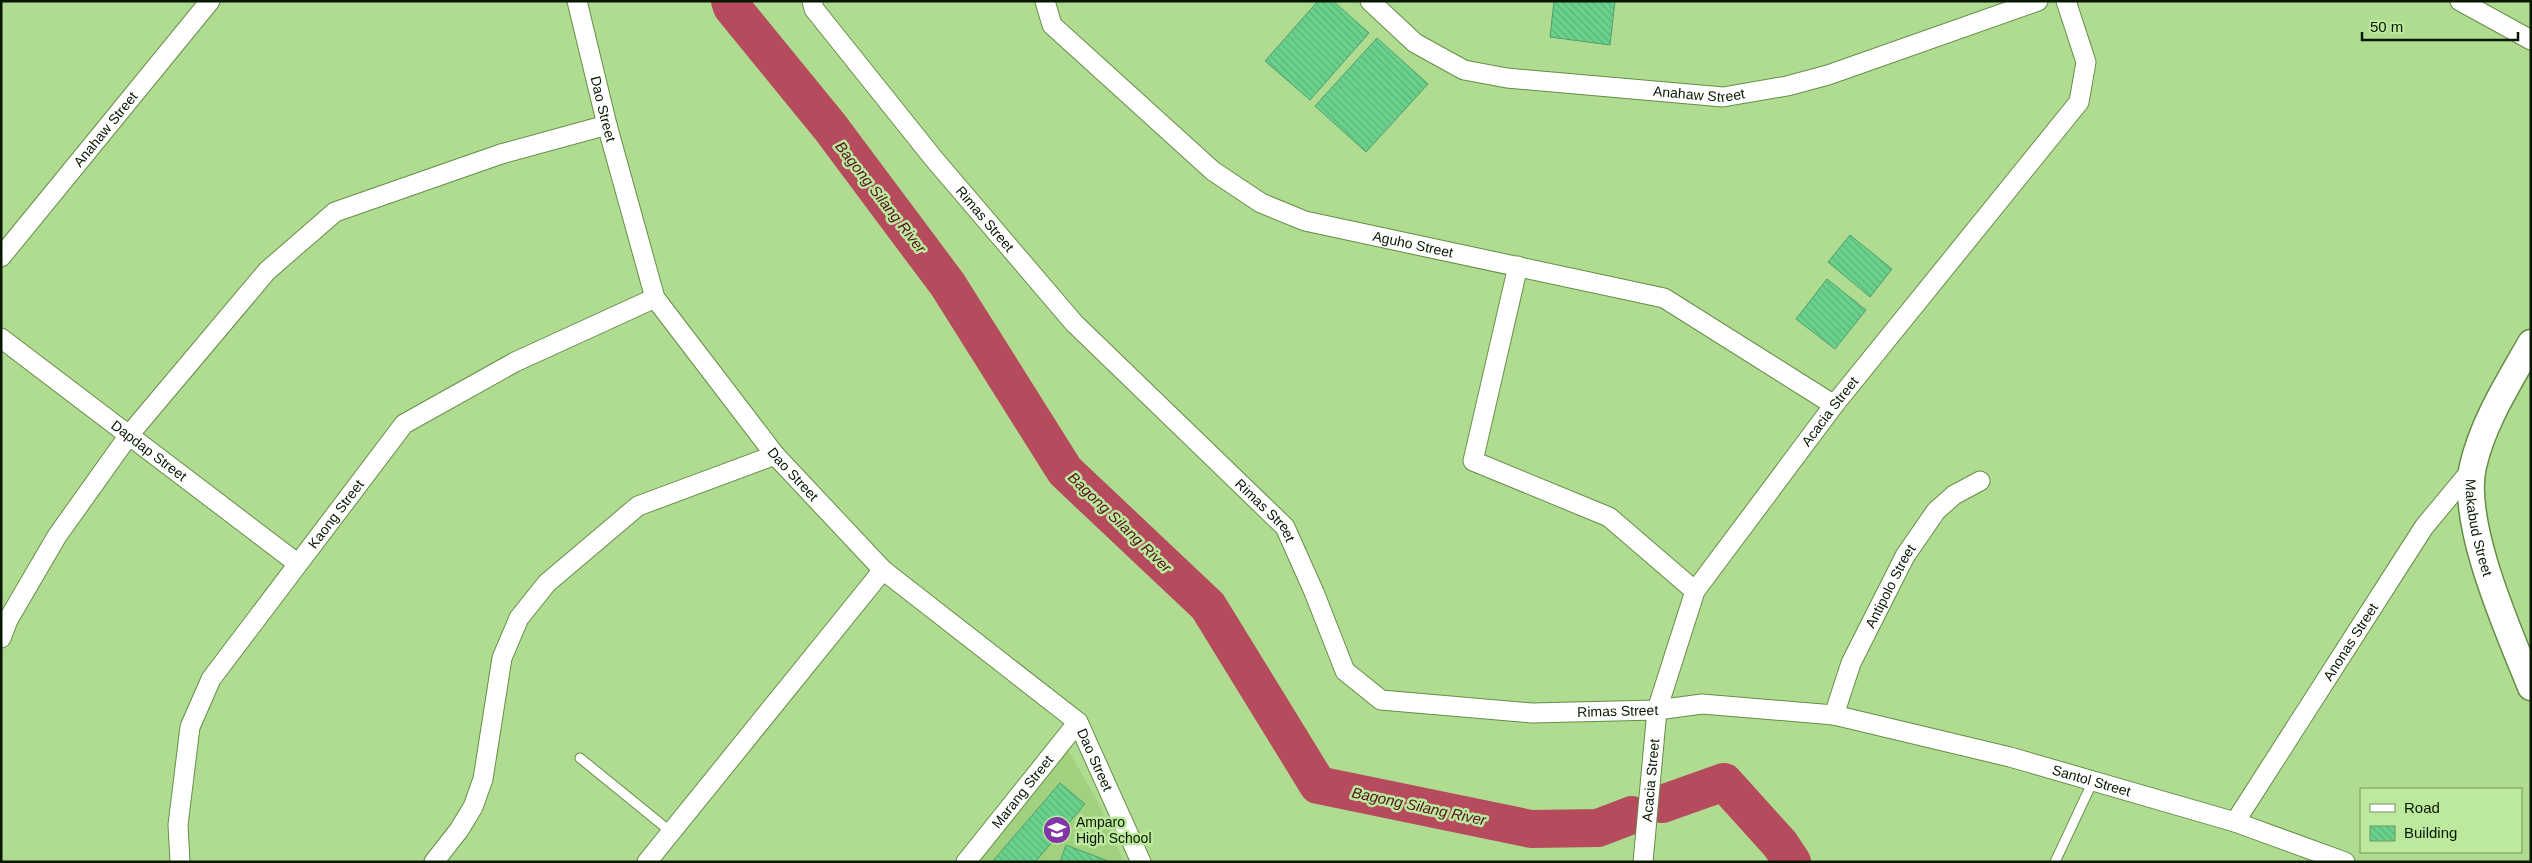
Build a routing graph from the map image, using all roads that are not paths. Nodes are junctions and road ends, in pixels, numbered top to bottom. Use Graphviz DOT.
graph roads {
  1 [pos="210,1"];
  2 [pos="577,1"];
  3 [pos="812,1"];
  4 [pos="1045,1"];
  5 [pos="1370,1"];
  6 [pos="2038,1"];
  7 [pos="2066,1"];
  8 [pos="2460,1"];
  9 [pos="2531,40"];
  10 [pos="607,125"];
  11 [pos="1,257"];
  12 [pos="1518,266"];
  13 [pos="656,298"];
  14 [pos="1,338"];
  15 [pos="2531,343"];
  16 [pos="1834,405"];
  17 [pos="129,435"];
  18 [pos="775,455"];
  19 [pos="2472,468"];
  20 [pos="1980,481"];
  21 [pos="297,563"];
  22 [pos="882,570"];
  23 [pos="1695,591"];
  24 [pos="1,638"];
  25 [pos="2531,687"];
  26 [pos="1657,710"];
  27 [pos="1834,714"];
  28 [pos="1078,722"];
  29 [pos="580,758"];
  30 [pos="2093,781"];
  31 [pos="2234,822"];
  32 [pos="671,832"];
  33 [pos="183,859"];
  34 [pos="434,862"];
  35 [pos="647,862"];
  36 [pos="966,862"];
  37 [pos="1141,862"];
  38 [pos="1643,862"];
  39 [pos="2055,862"];
  40 [pos="2345,862"];
  1 -- 11 [label="street, Anahaw Street"];
  2 -- 10 [label="street, Dao Street"];
  3 -- 26 [label="street, Rimas Street"];
  4 -- 12 [label="street, Aguho Street"];
  5 -- 6 [label="street, Anahaw Street"];
  7 -- 16 [label="street, Acacia Street"];
  8 -- 9 [label="street"];
  10 -- 13 [label="street, Dao Street"];
  10 -- 17 [label="street"];
  12 -- 16 [label="street, Aguho Street"];
  12 -- 23 [label="street"];
  13 -- 18 [label="street, Dao Street"];
  13 -- 21 [label="street, Kaong Street"];
  14 -- 17 [label="street, Dapdap Street"];
  15 -- 19 [label="street, Makabud Street"];
  16 -- 23 [label="street, Acacia Street"];
  17 -- 21 [label="street, Dapdap Street"];
  17 -- 24 [label="street"];
  18 -- 22 [label="street, Dao Street"];
  18 -- 34 [label="street"];
  19 -- 25 [label="street, Makabud Street"];
  19 -- 31 [label="street, Anonas Street"];
  20 -- 27 [label="street, Antipolo Street"];
  21 -- 33 [label="street, Kaong Street"];
  22 -- 28 [label="street, Dao Street"];
  22 -- 32 [label="street"];
  23 -- 26 [label="street, Acacia Street"];
  26 -- 27 [label="street, Rimas Street"];
  26 -- 38 [label="street, Acacia Street"];
  27 -- 30 [label="street, Santol Street"];
  28 -- 36 [label="street, Marang Street"];
  28 -- 37 [label="street, Dao Street"];
  29 -- 32 [label="lane"];
  30 -- 31 [label="street, Santol Street"];
  30 -- 39 [label="lane"];
  31 -- 40 [label="street, Santol Street"];
  32 -- 35 [label="street"];
}
